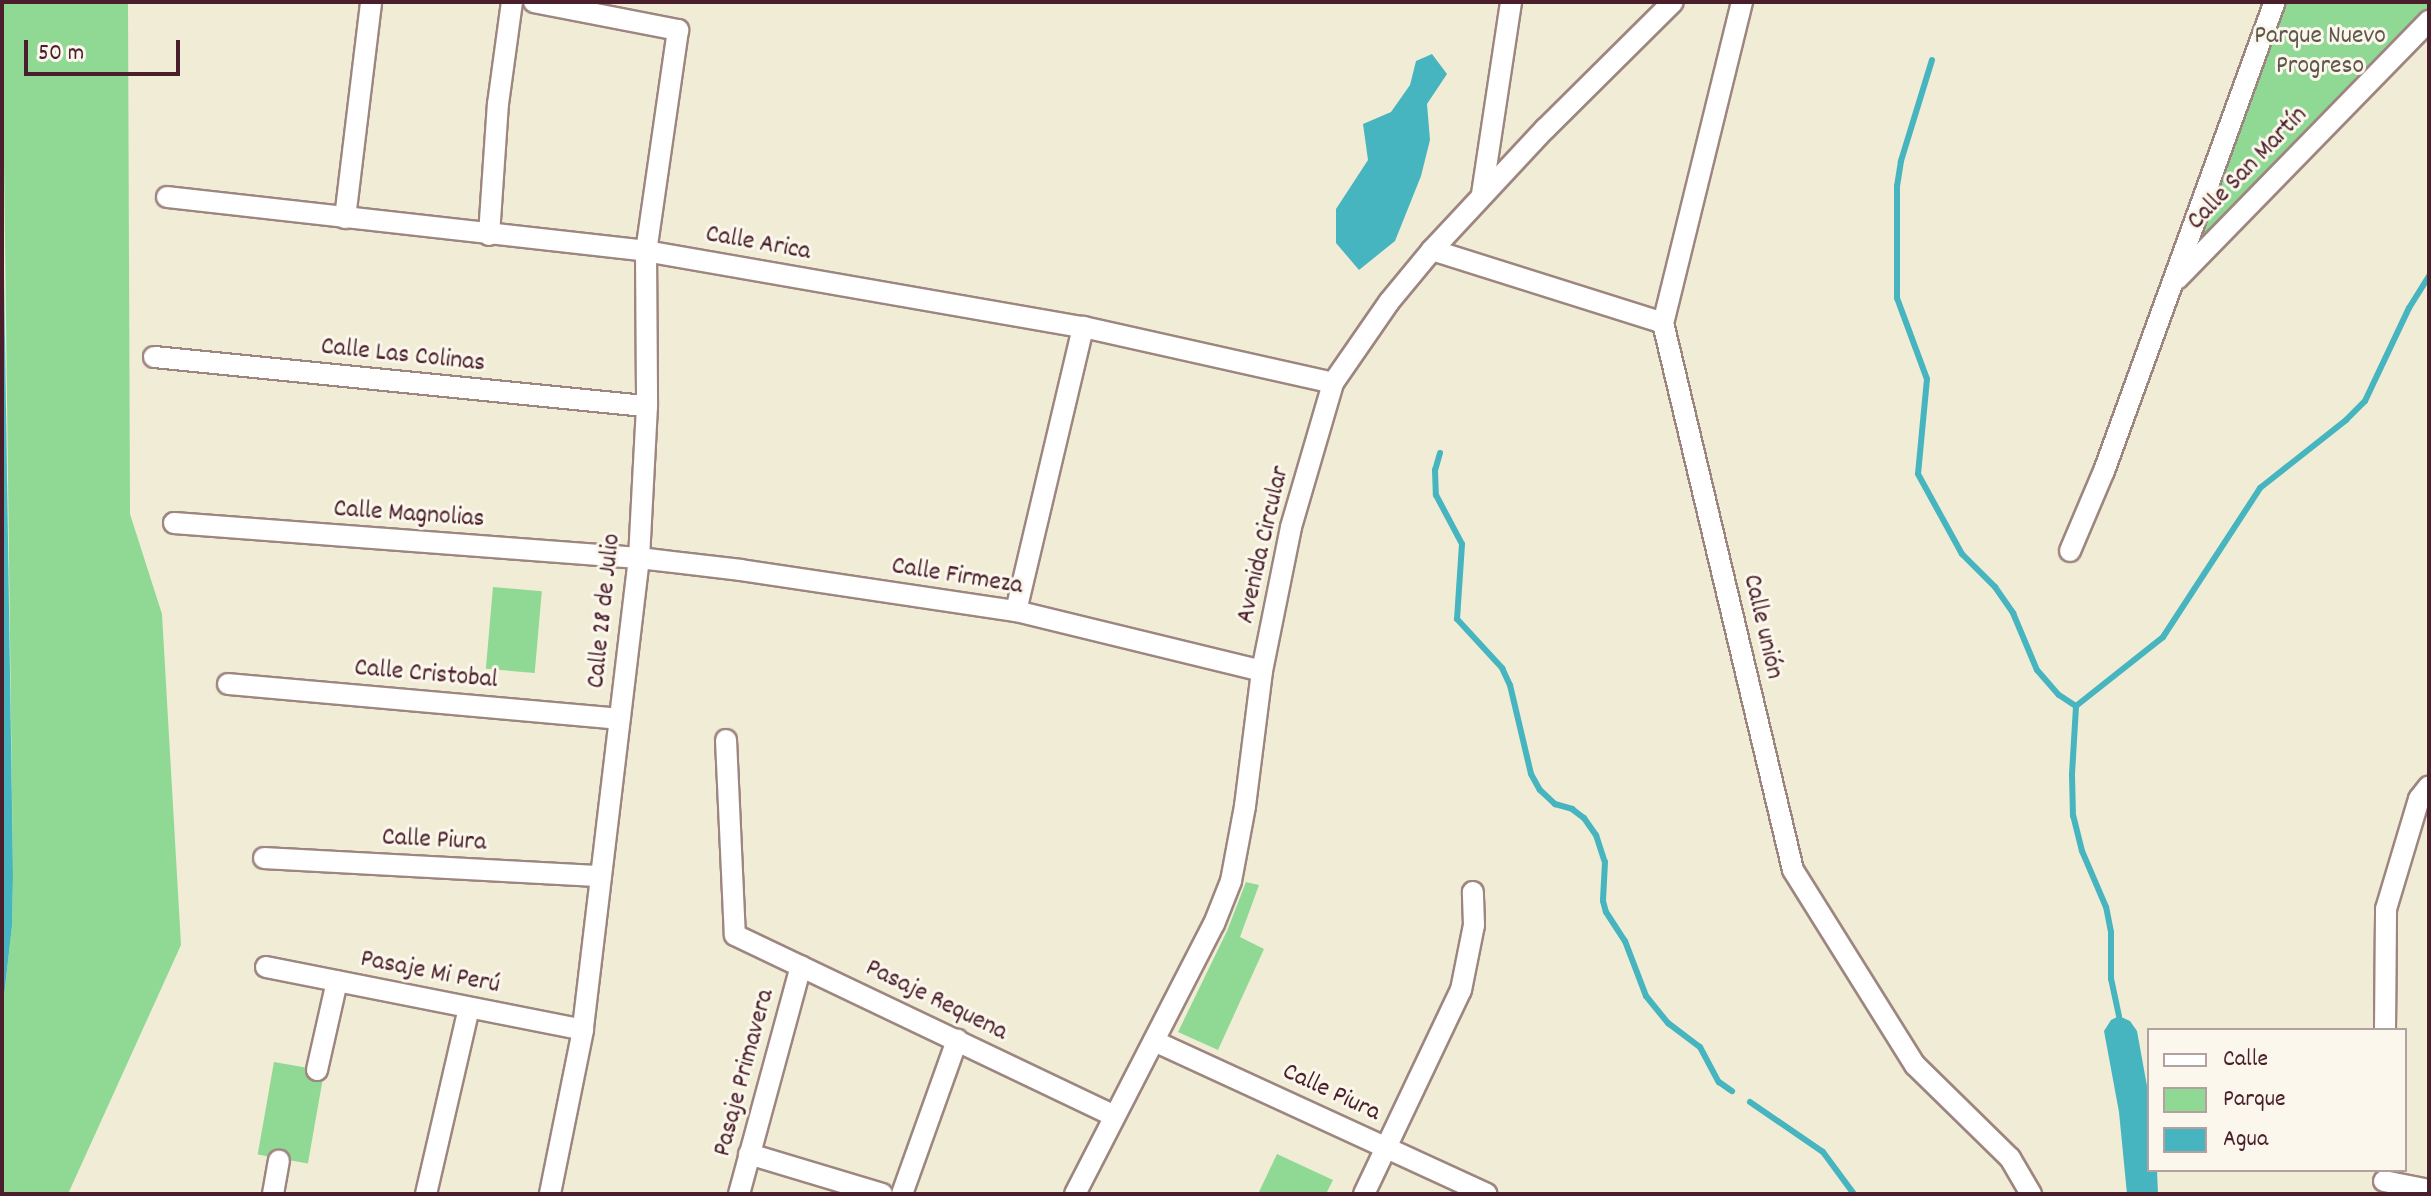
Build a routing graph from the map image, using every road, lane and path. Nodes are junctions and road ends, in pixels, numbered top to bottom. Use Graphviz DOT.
graph roads {
  1 [pos="371,2"];
  2 [pos="512,2"];
  3 [pos="534,2"];
  4 [pos="1511,2"];
  5 [pos="1673,2"];
  6 [pos="1742,2"];
  7 [pos="2275,2"];
  8 [pos="2429,21"];
  9 [pos="1482,194"];
  10 [pos="167,197"];
  11 [pos="345,218"];
  12 [pos="489,235"];
  13 [pos="1432,250"];
  14 [pos="646,251"];
  15 [pos="2172,285"];
  16 [pos="1663,323"];
  17 [pos="1083,327"];
  18 [pos="154,357"];
  19 [pos="1333,383"];
  20 [pos="647,406"];
  21 [pos="174,523"];
  22 [pos="2070,551"];
  23 [pos="639,558"];
  24 [pos="1016,611"];
  25 [pos="1262,671"];
  26 [pos="228,684"];
  27 [pos="619,719"];
  28 [pos="726,740"];
  29 [pos="2429,786"];
  30 [pos="264,858"];
  31 [pos="601,876"];
  32 [pos="1473,892"];
  33 [pos="801,966"];
  34 [pos="266,967"];
  35 [pos="337,981"];
  36 [pos="469,1008"];
  37 [pos="2385,1028"];
  38 [pos="583,1030"];
  39 [pos="957,1040"];
  40 [pos="1154,1041"];
  41 [pos="317,1070"];
  42 [pos="1114,1116"];
  43 [pos="1386,1146"];
  44 [pos="749,1154"];
  45 [pos="279,1161"];
  46 [pos="2383,1182"];
  47 [pos="2429,1190"];
  48 [pos="273,1194"];
  49 [pos="426,1194"];
  50 [pos="550,1194"];
  51 [pos="739,1194"];
  52 [pos="882,1194"];
  53 [pos="902,1194"];
  54 [pos="1075,1194"];
  55 [pos="1364,1194"];
  56 [pos="1486,1194"];
  57 [pos="2031,1194"];
  1 -- 11 [label="street"];
  2 -- 12 [label="street"];
  3 -- 14 [label="street, Calle 28 de Julio"];
  4 -- 9 [label="street"];
  5 -- 9 [label="street, Avenida Circular"];
  6 -- 16 [label="street, Calle unión"];
  7 -- 15 [label="street"];
  8 -- 15 [label="street, Calle San Martín"];
  9 -- 13 [label="street, Avenida Circular"];
  10 -- 11 [label="street, Calle Arica"];
  11 -- 12 [label="street, Calle Arica"];
  12 -- 14 [label="street, Calle Arica"];
  13 -- 16 [label="street"];
  13 -- 19 [label="street, Avenida Circular"];
  14 -- 17 [label="street, Calle Arica"];
  14 -- 20 [label="street, Calle 28 de Julio"];
  15 -- 22 [label="street"];
  16 -- 57 [label="street, Calle unión"];
  17 -- 19 [label="street, Calle Arica"];
  17 -- 24 [label="street"];
  18 -- 20 [label="street, Calle Las Colinas"];
  19 -- 25 [label="street, Avenida Circular"];
  20 -- 23 [label="street, Calle 28 de Julio"];
  21 -- 23 [label="street, Calle Magnolias"];
  23 -- 24 [label="street, Calle Firmeza"];
  23 -- 27 [label="street, Calle 28 de Julio"];
  24 -- 25 [label="street, Calle Firmeza"];
  25 -- 40 [label="street, Avenida Circular"];
  26 -- 27 [label="street, Calle Cristobal"];
  27 -- 31 [label="street, Calle 28 de Julio"];
  28 -- 33 [label="street, Pasaje Requena"];
  29 -- 37 [label="street"];
  30 -- 31 [label="street, Calle Piura"];
  31 -- 38 [label="street, Calle 28 de Julio"];
  32 -- 43 [label="street"];
  33 -- 39 [label="street, Pasaje Requena"];
  33 -- 44 [label="street, Pasaje Primavera"];
  34 -- 35 [label="street, Pasaje Mi Perú"];
  35 -- 36 [label="street, Pasaje Mi Perú"];
  35 -- 41 [label="street"];
  36 -- 38 [label="street, Pasaje Mi Perú"];
  36 -- 49 [label="street"];
  38 -- 50 [label="street, Calle 28 de Julio"];
  39 -- 42 [label="street, Pasaje Requena"];
  39 -- 53 [label="street"];
  40 -- 42 [label="street, Avenida Circular"];
  40 -- 43 [label="street, Calle Piura"];
  42 -- 54 [label="street, Avenida Circular"];
  43 -- 55 [label="street"];
  43 -- 56 [label="street, Calle Piura"];
  44 -- 51 [label="street, Pasaje Primavera"];
  44 -- 52 [label="street"];
  45 -- 48 [label="street"];
  46 -- 47 [label="street"];
}
